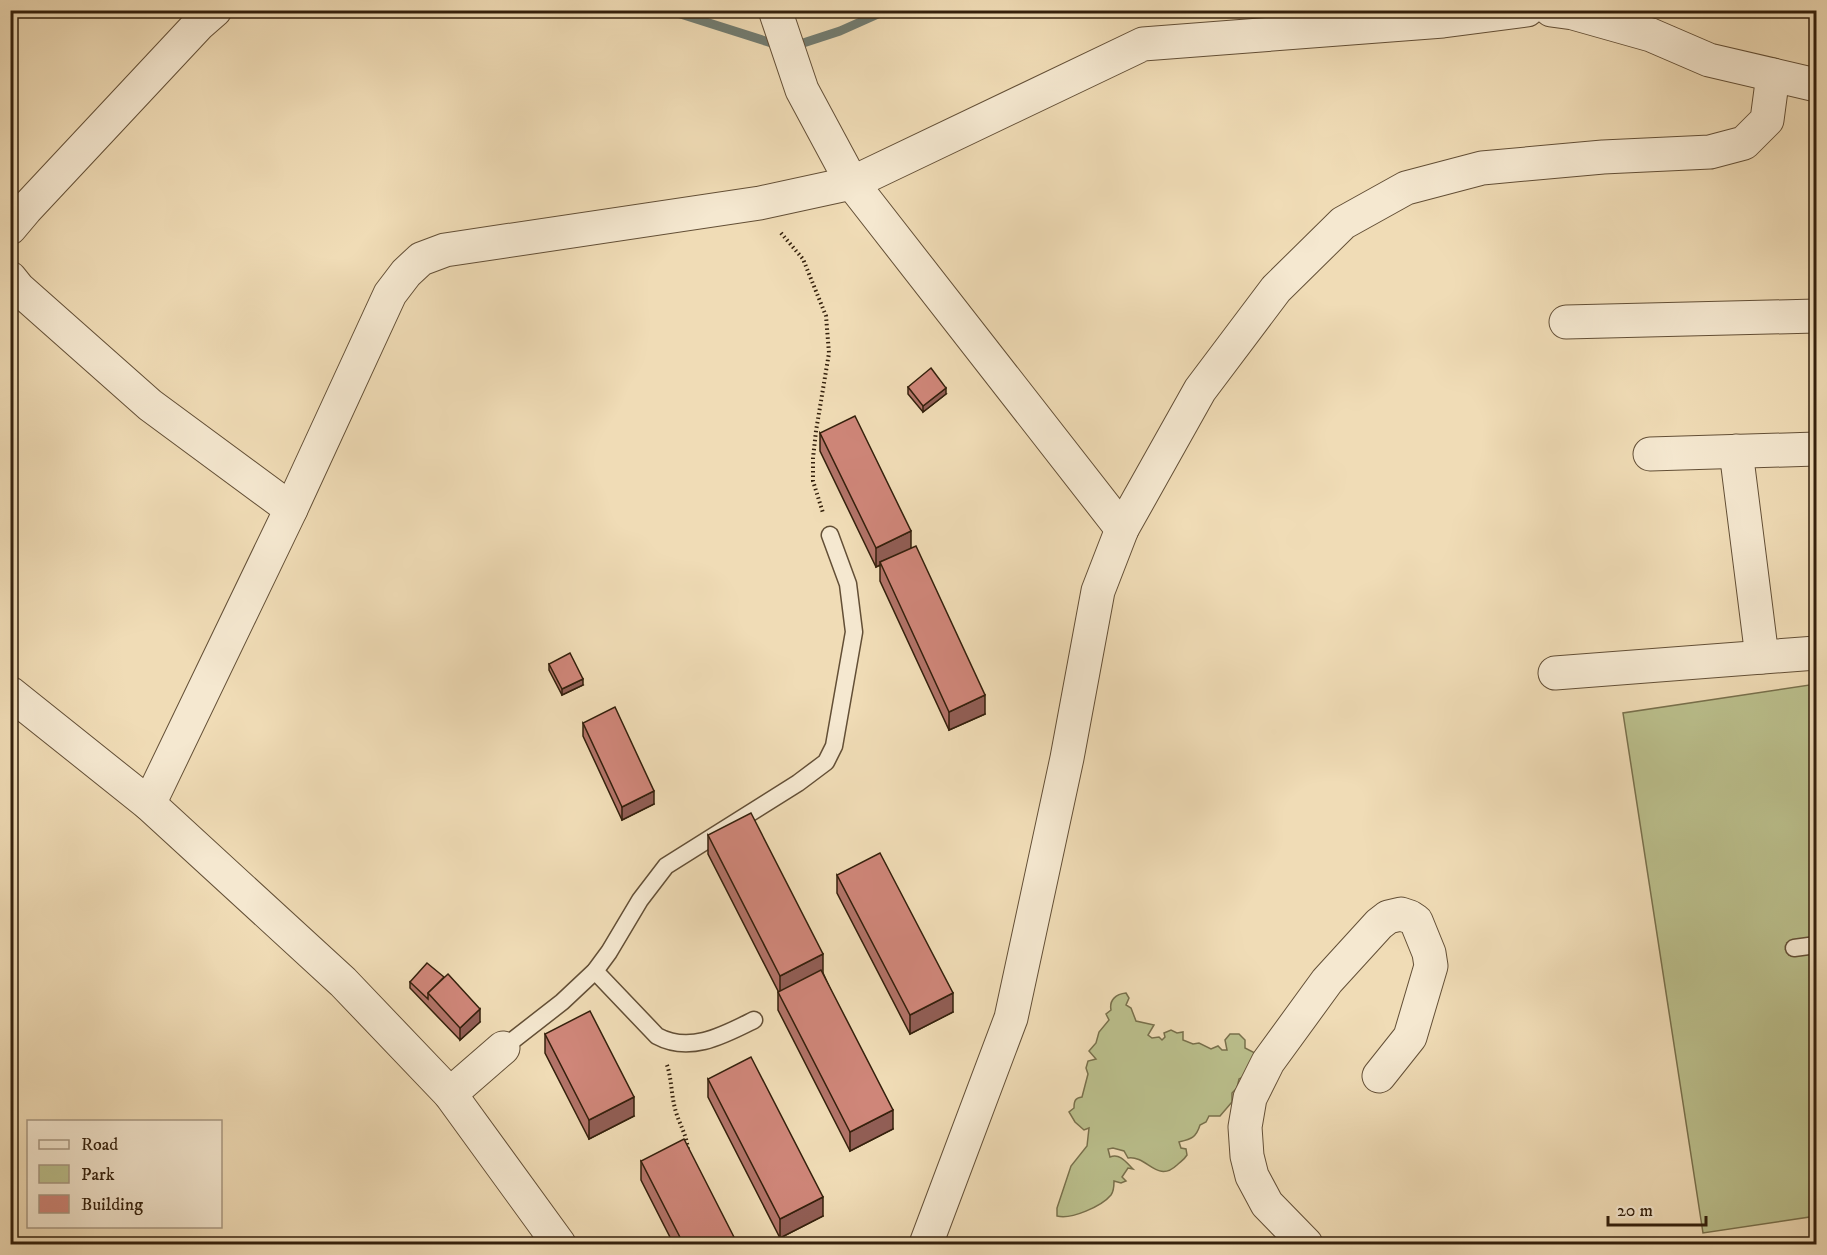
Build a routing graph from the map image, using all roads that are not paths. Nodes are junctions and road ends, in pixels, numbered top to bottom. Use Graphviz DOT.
graph roads {
  1 [pos="215,10"];
  2 [pos="776,10"];
  3 [pos="1527,10"];
  4 [pos="1551,10"];
  5 [pos="1773,75"];
  6 [pos="1816,85"];
  7 [pos="852,183"];
  8 [pos="10,228"];
  9 [pos="10,278"];
  10 [pos="1816,316"];
  11 [pos="1566,322"];
  12 [pos="1816,449"];
  13 [pos="1736,452"];
  14 [pos="1650,454"];
  15 [pos="291,509"];
  16 [pos="1122,529"];
  17 [pos="830,535"];
  18 [pos="1816,653"];
  19 [pos="1762,657"];
  20 [pos="1555,673"];
  21 [pos="10,693"];
  22 [pos="149,804"];
  23 [pos="1816,945"];
  24 [pos="1794,948"];
  25 [pos="595,971"];
  26 [pos="754,1020"];
  27 [pos="503,1048"];
  28 [pos="1379,1076"];
  29 [pos="450,1094"];
  30 [pos="559,1245"];
  31 [pos="926,1245"];
  32 [pos="1306,1245"];
  1 -- 8 [label="street"];
  2 -- 7 [label="street"];
  3 -- 7 [label="street"];
  4 -- 5 [label="street"];
  5 -- 6 [label="street"];
  5 -- 16 [label="street"];
  7 -- 15 [label="street"];
  7 -- 16 [label="street"];
  9 -- 15 [label="street"];
  10 -- 11 [label="street"];
  12 -- 13 [label="street"];
  13 -- 14 [label="street"];
  13 -- 19 [label="street"];
  15 -- 22 [label="street"];
  16 -- 31 [label="street"];
  17 -- 25 [label="lane"];
  18 -- 19 [label="street"];
  19 -- 20 [label="street"];
  21 -- 22 [label="street"];
  22 -- 29 [label="street"];
  23 -- 24 [label="lane"];
  25 -- 26 [label="lane"];
  25 -- 27 [label="lane"];
  27 -- 29 [label="street"];
  28 -- 32 [label="street"];
  29 -- 30 [label="street"];
}
